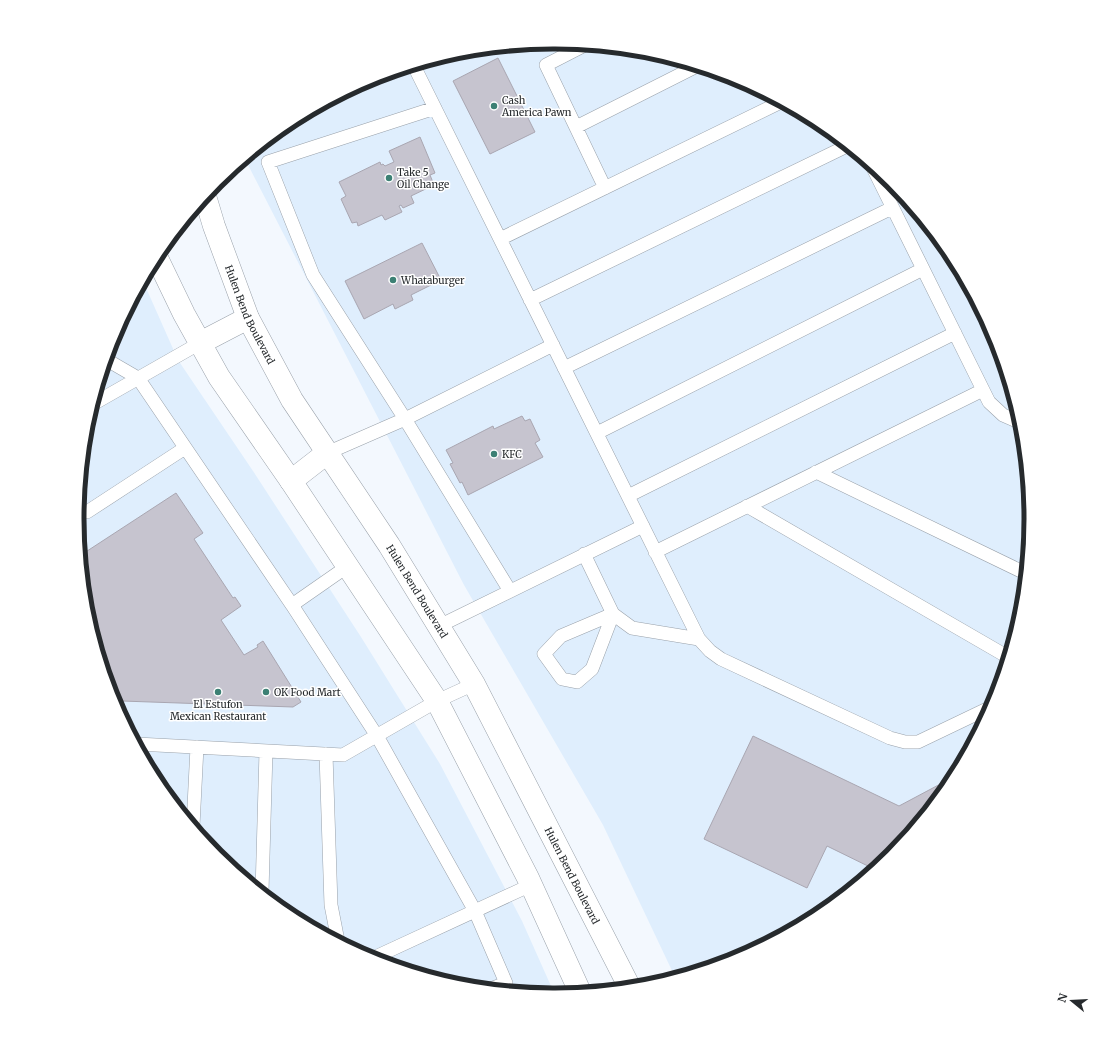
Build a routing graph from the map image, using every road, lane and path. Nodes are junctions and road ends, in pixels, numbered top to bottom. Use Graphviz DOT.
graph roads {
  1 [pos="576,50"];
  2 [pos="690,69"];
  3 [pos="416,70"];
  4 [pos="776,105"];
  5 [pos="435,108"];
  6 [pos="576,127"];
  7 [pos="843,148"];
  8 [pos="879,180"];
  9 [pos="605,188"];
  10 [pos="207,203"];
  11 [pos="892,208"];
  12 [pos="500,239"];
  13 [pos="160,264"];
  14 [pos="923,269"];
  15 [pos="530,300"];
  16 [pos="248,318"];
  17 [pos="955,334"];
  18 [pos="200,343"];
  19 [pos="553,346"];
  20 [pos="111,362"];
  21 [pos="564,368"];
  22 [pos="138,378"];
  23 [pos="983,390"];
  24 [pos="99,400"];
  25 [pos="405,419"];
  26 [pos="1012,419"];
  27 [pos="597,433"];
  28 [pos="186,448"];
  29 [pos="327,453"];
  30 [pos="816,472"];
  31 [pos="291,481"];
  32 [pos="628,496"];
  33 [pos="747,506"];
  34 [pos="84,512"];
  35 [pos="643,526"];
  36 [pos="655,552"];
  37 [pos="584,554"];
  38 [pos="348,566"];
  39 [pos="1020,571"];
  40 [pos="510,591"];
  41 [pos="292,605"];
  42 [pos="613,614"];
  43 [pos="439,626"];
  44 [pos="699,639"];
  45 [pos="1004,654"];
  46 [pos="474,684"];
  47 [pos="437,701"];
  48 [pos="982,711"];
  49 [pos="376,736"];
  50 [pos="142,744"];
  51 [pos="197,747"];
  52 [pos="266,751"];
  53 [pos="326,754"];
  54 [pos="193,817"];
  55 [pos="531,885"];
  56 [pos="262,886"];
  57 [pos="475,911"];
  58 [pos="337,935"];
  59 [pos="380,954"];
  60 [pos="627,982"];
  61 [pos="507,985"];
  62 [pos="578,987"];
  1 -- 6 [label="lane"];
  2 -- 6 [label="lane"];
  3 -- 5 [label="lane"];
  4 -- 9 [label="lane"];
  5 -- 12 [label="lane"];
  5 -- 25 [label="lane"];
  6 -- 9 [label="lane"];
  7 -- 15 [label="lane"];
  8 -- 11 [label="lane"];
  9 -- 12 [label="lane"];
  10 -- 16 [label="street, Hulen Bend Boulevard"];
  11 -- 14 [label="lane"];
  11 -- 21 [label="lane"];
  12 -- 15 [label="lane"];
  13 -- 18 [label="street"];
  14 -- 17 [label="lane"];
  14 -- 27 [label="lane"];
  15 -- 19 [label="lane"];
  16 -- 18 [label="street"];
  16 -- 29 [label="street, Hulen Bend Boulevard"];
  17 -- 23 [label="lane"];
  17 -- 32 [label="lane"];
  18 -- 22 [label="lane"];
  18 -- 31 [label="street"];
  19 -- 21 [label="lane"];
  19 -- 25 [label="lane"];
  20 -- 22 [label="lane"];
  21 -- 27 [label="lane"];
  22 -- 24 [label="lane"];
  22 -- 28 [label="lane"];
  23 -- 26 [label="lane"];
  23 -- 30 [label="lane"];
  25 -- 29 [label="lane"];
  25 -- 40 [label="lane"];
  27 -- 32 [label="lane"];
  28 -- 34 [label="lane"];
  28 -- 41 [label="lane"];
  29 -- 31 [label="street"];
  29 -- 43 [label="street, Hulen Bend Boulevard"];
  30 -- 33 [label="lane"];
  30 -- 39 [label="lane"];
  31 -- 38 [label="street"];
  32 -- 35 [label="lane"];
  33 -- 36 [label="lane"];
  33 -- 45 [label="lane"];
  35 -- 36 [label="lane"];
  35 -- 37 [label="lane"];
  36 -- 44 [label="lane"];
  37 -- 40 [label="lane"];
  37 -- 42 [label="lane"];
  38 -- 41 [label="lane"];
  38 -- 47 [label="street"];
  40 -- 43 [label="lane"];
  41 -- 49 [label="lane"];
  42 -- 42 [label="lane"];
  42 -- 44 [label="lane"];
  43 -- 46 [label="street, Hulen Bend Boulevard"];
  44 -- 48 [label="lane"];
  46 -- 47 [label="lane"];
  46 -- 60 [label="street, Hulen Bend Boulevard"];
  47 -- 49 [label="lane"];
  47 -- 55 [label="street"];
  49 -- 53 [label="lane"];
  49 -- 57 [label="lane"];
  50 -- 51 [label="lane"];
  51 -- 52 [label="lane"];
  51 -- 54 [label="lane"];
  52 -- 53 [label="lane"];
  52 -- 56 [label="lane"];
  53 -- 58 [label="lane"];
  55 -- 57 [label="lane"];
  55 -- 62 [label="street"];
  57 -- 59 [label="lane"];
  57 -- 61 [label="lane"];
}
